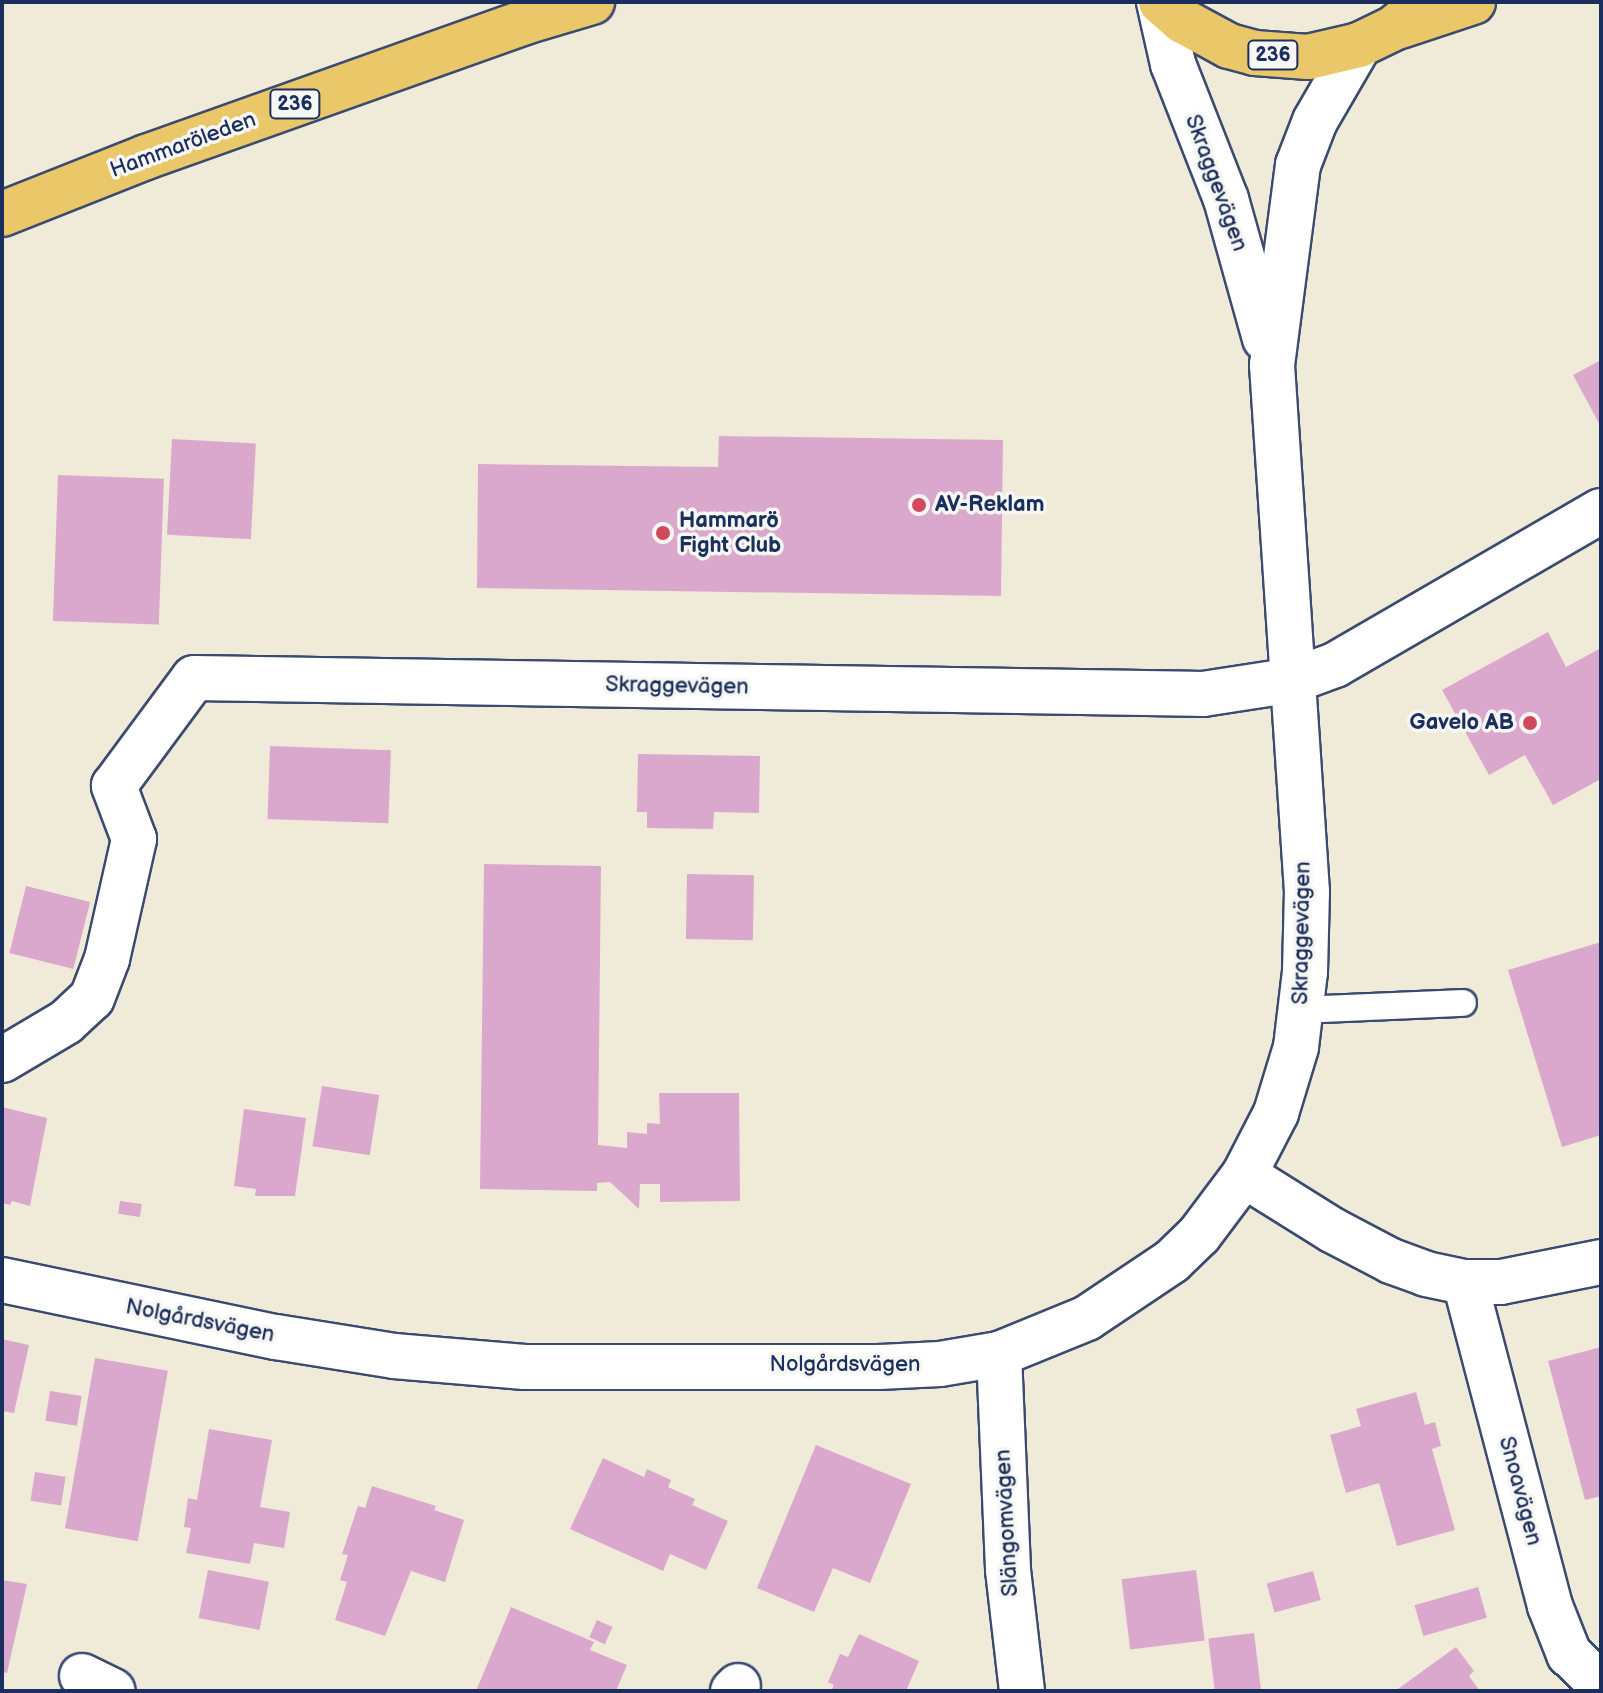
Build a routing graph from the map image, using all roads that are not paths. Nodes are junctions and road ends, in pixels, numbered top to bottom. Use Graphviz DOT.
graph roads {
  1 [pos="592,2"];
  2 [pos="1160,2"];
  3 [pos="1473,2"];
  4 [pos="1393,25"];
  5 [pos="2,214"];
  6 [pos="1272,365"];
  7 [pos="1601,511"];
  8 [pos="1294,680"];
  9 [pos="1463,1003"];
  10 [pos="1301,1010"];
  11 [pos="2,1060"];
  12 [pos="1244,1175"];
  13 [pos="1601,1262"];
  14 [pos="2,1280"];
  15 [pos="1465,1282"];
  16 [pos="999,1354"];
  17 [pos="1601,1685"];
  18 [pos="1022,1691"];
  1 -- 5 [label="main road, Hammaröleden / 236"];
  2 -- 4 [label="main road, 236"];
  2 -- 6 [label="street, Skraggevägen"];
  3 -- 4 [label="main road, 236"];
  4 -- 6 [label="street, Skraggevägen"];
  6 -- 8 [label="street, Skraggevägen"];
  7 -- 8 [label="street, Skraggevägen"];
  8 -- 10 [label="street, Skraggevägen"];
  8 -- 11 [label="street, Skraggevägen"];
  9 -- 10 [label="lane"];
  10 -- 12 [label="street, Skraggevägen"];
  12 -- 15 [label="street"];
  12 -- 16 [label="street, Nolgårdsvägen"];
  13 -- 15 [label="street"];
  14 -- 16 [label="street, Nolgårdsvägen"];
  15 -- 17 [label="street, Snoavägen"];
  16 -- 18 [label="street, Slängomvägen"];
}
